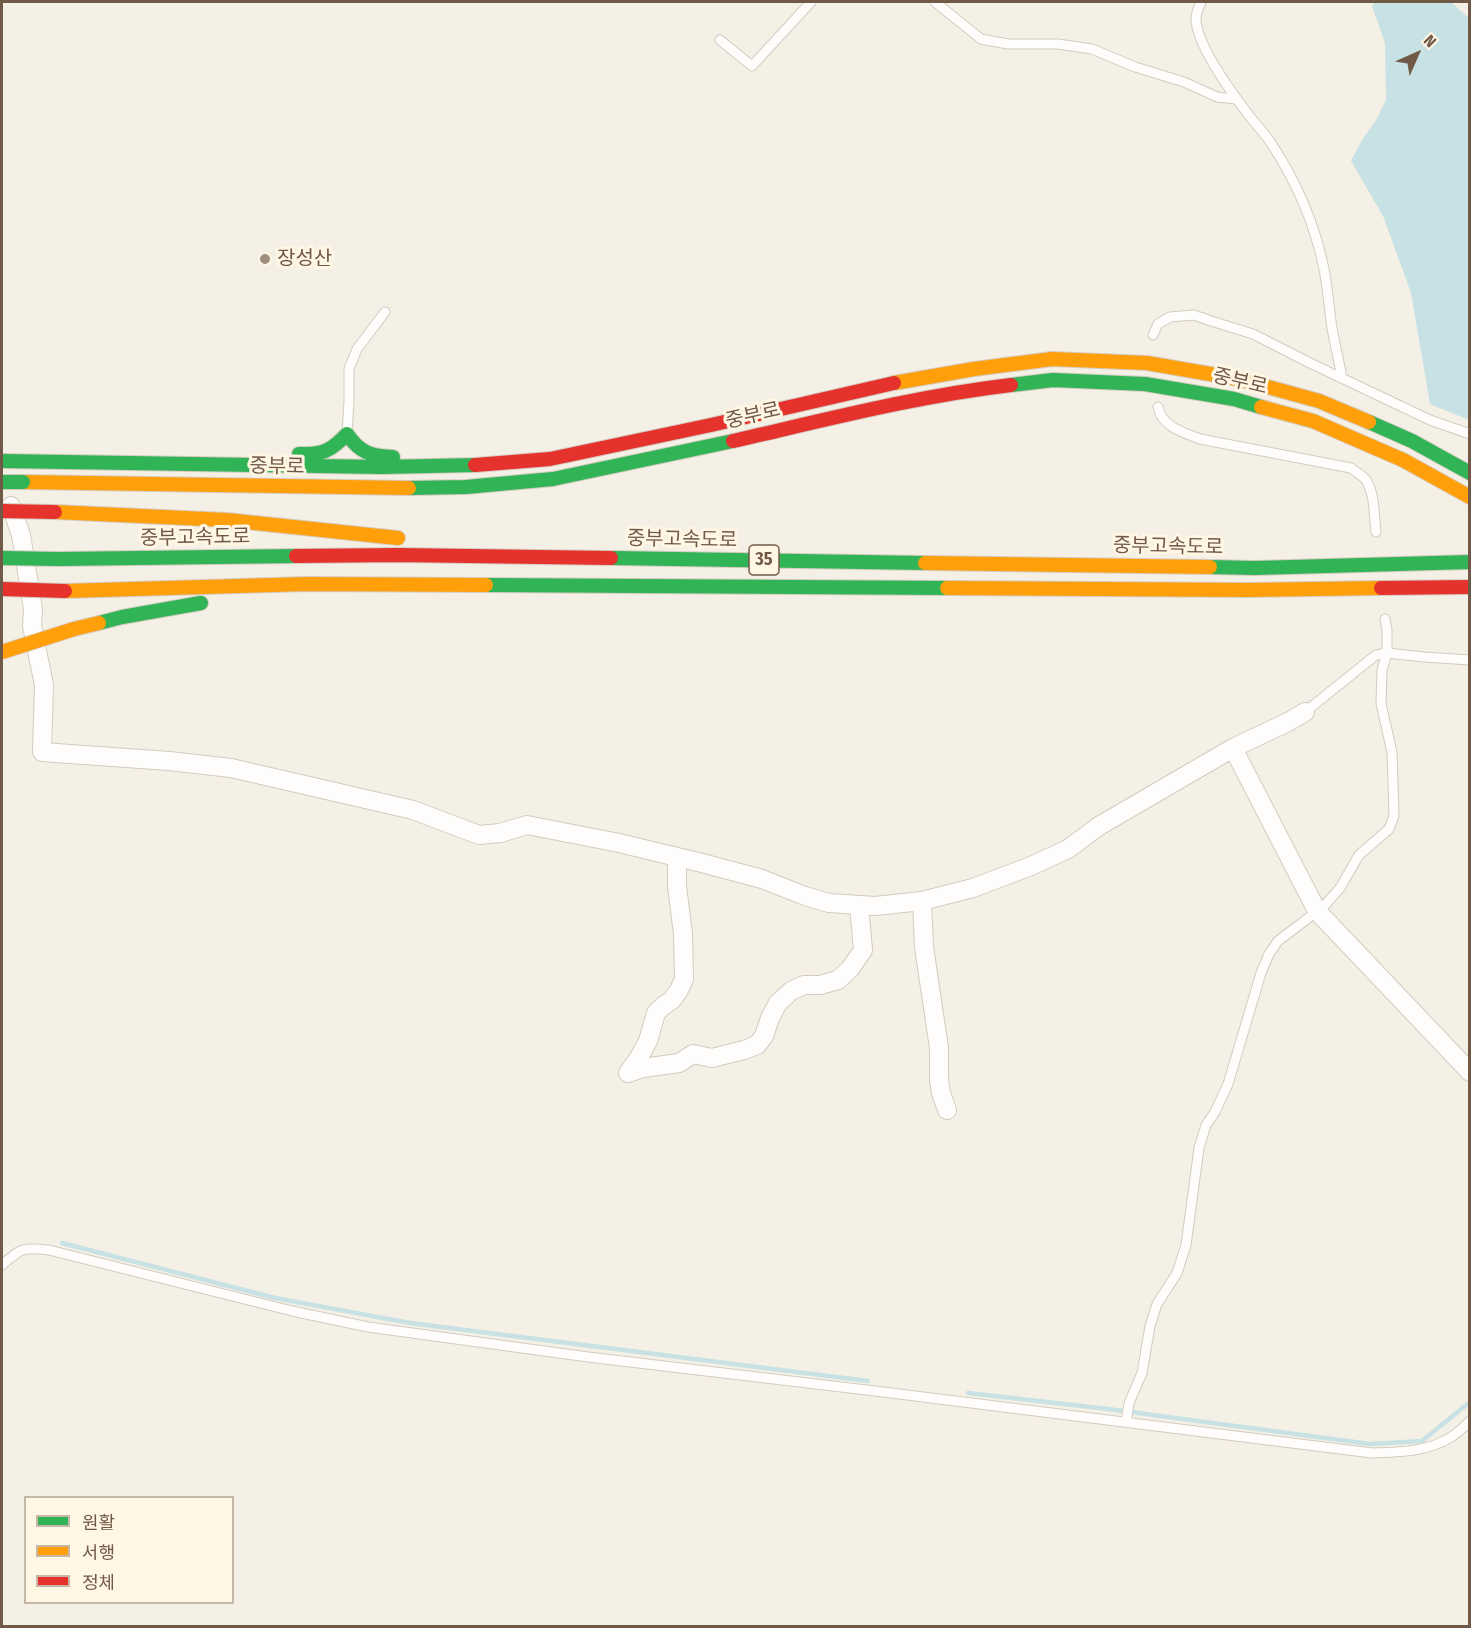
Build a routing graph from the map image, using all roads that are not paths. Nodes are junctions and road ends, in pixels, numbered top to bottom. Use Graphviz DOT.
graph roads {
  1 [pos="811,2"];
  2 [pos="935,2"];
  3 [pos="1201,2"];
  4 [pos="720,40"];
  5 [pos="1236,99"];
  6 [pos="385,312"];
  7 [pos="1153,335"];
  8 [pos="1342,378"];
  9 [pos="1158,407"];
  10 [pos="347,434"];
  11 [pos="1470,434"];
  12 [pos="2,461"];
  13 [pos="162,464"];
  14 [pos="465,466"];
  15 [pos="1470,473"];
  16 [pos="2,474"];
  17 [pos="2,482"];
  18 [pos="1470,496"];
  19 [pos="2,511"];
  20 [pos="1376,532"];
  21 [pos="406,539"];
  22 [pos="441,543"];
  23 [pos="2,558"];
  24 [pos="584,558"];
  25 [pos="1470,562"];
  26 [pos="335,584"];
  27 [pos="1470,586"];
  28 [pos="2,589"];
  29 [pos="1385,619"];
  30 [pos="2,652"];
  31 [pos="1387,653"];
  32 [pos="1470,660"];
  33 [pos="1305,712"];
  34 [pos="1233,748"];
  35 [pos="678,857"];
  36 [pos="922,901"];
  37 [pos="859,905"];
  38 [pos="1317,911"];
  39 [pos="1470,1071"];
  40 [pos="947,1110"];
  41 [pos="2,1265"];
  42 [pos="1126,1420"];
  43 [pos="1470,1421"];
  1 -- 4 [label="lane"];
  2 -- 5 [label="lane"];
  3 -- 5 [label="lane"];
  5 -- 8 [label="lane"];
  6 -- 10 [label="lane"];
  7 -- 8 [label="lane"];
  8 -- 11 [label="lane"];
  9 -- 20 [label="lane"];
  10 -- 13 [label="main road"];
  10 -- 14 [label="main road"];
  12 -- 13 [label="main road, 중부로"];
  13 -- 14 [label="main road, 중부로"];
  14 -- 15 [label="main road, 중부로"];
  16 -- 35 [label="street"];
  17 -- 18 [label="main road, 중부로, bridge"];
  19 -- 21 [label="main road, bridge"];
  22 -- 24 [label="main road"];
  23 -- 24 [label="main road, 중부고속도로 / 35, bridge"];
  24 -- 25 [label="main road, 중부고속도로 / 35"];
  26 -- 27 [label="main road, 35"];
  26 -- 28 [label="main road, 35, bridge"];
  26 -- 30 [label="main road, bridge"];
  29 -- 31 [label="lane"];
  31 -- 32 [label="lane"];
  31 -- 33 [label="lane"];
  31 -- 38 [label="lane"];
  33 -- 34 [label="street"];
  34 -- 36 [label="street"];
  34 -- 38 [label="street"];
  35 -- 37 [label="street"];
  35 -- 37 [label="street"];
  36 -- 37 [label="street"];
  36 -- 40 [label="street"];
  38 -- 39 [label="street"];
  38 -- 42 [label="lane"];
  41 -- 42 [label="lane"];
  42 -- 43 [label="lane"];
}
